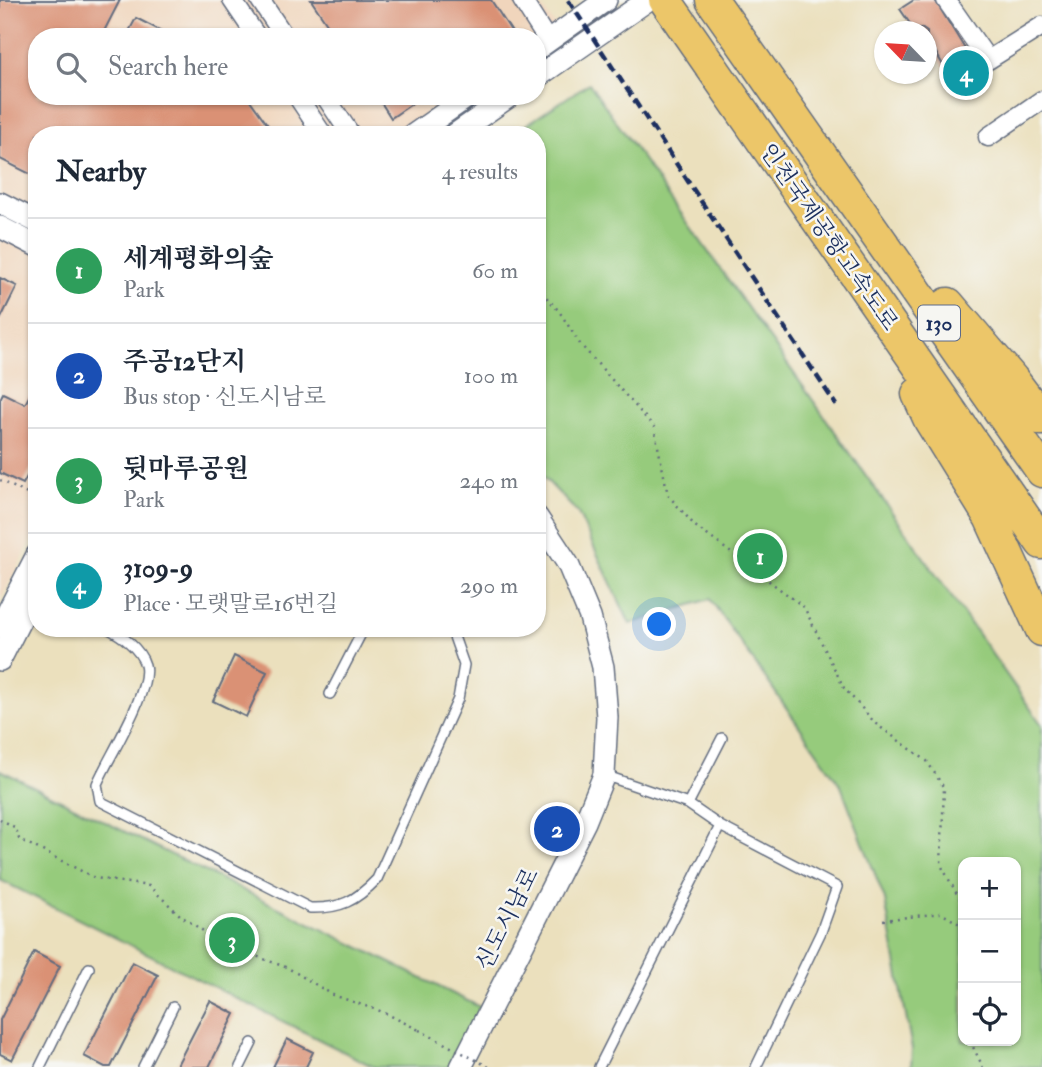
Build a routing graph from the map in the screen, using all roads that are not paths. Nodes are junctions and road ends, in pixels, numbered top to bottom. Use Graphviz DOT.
graph roads {
  1 [pos="232,0"];
  2 [pos="260,0"];
  3 [pos="522,0"];
  4 [pos="606,0"];
  5 [pos="712,0"];
  6 [pos="946,0"];
  7 [pos="663,5"];
  8 [pos="1042,26"];
  9 [pos="251,28"];
  10 [pos="279,28"];
  11 [pos="535,28"];
  12 [pos="546,43"];
  13 [pos="546,72"];
  14 [pos="1042,100"];
  15 [pos="303,105"];
  16 [pos="331,105"];
  17 [pos="456,105"];
  18 [pos="497,105"];
  19 [pos="317,126"];
  20 [pos="345,126"];
  21 [pos="427,126"];
  22 [pos="467,126"];
  23 [pos="988,136"];
  24 [pos="836,175"];
  25 [pos="0,203"];
  26 [pos="28,217"];
  27 [pos="0,227"];
  28 [pos="28,241"];
  29 [pos="877,307"];
  30 [pos="1042,419"];
  31 [pos="1042,471"];
  32 [pos="546,531"];
  33 [pos="1042,543"];
  34 [pos="28,573"];
  35 [pos="28,606"];
  36 [pos="0,627"];
  37 [pos="1042,630"];
  38 [pos="119,637"];
  39 [pos="359,637"];
  40 [pos="454,637"];
  41 [pos="0,660"];
  42 [pos="330,694"];
  43 [pos="722,738"];
  44 [pos="604,775"];
  45 [pos="688,804"];
  46 [pos="720,827"];
  47 [pos="89,968"];
  48 [pos="173,1007"];
  49 [pos="252,1044"];
  50 [pos="40,1067"];
  51 [pos="144,1067"];
  52 [pos="240,1067"];
  53 [pos="461,1067"];
  54 [pos="599,1067"];
  55 [pos="756,1067"];
  1 -- 9 [label="street"];
  2 -- 10 [label="street"];
  3 -- 11 [label="street"];
  4 -- 12 [label="street"];
  5 -- 24 [label="highway, 인천국제공항고속도로 / 130"];
  6 -- 8 [label="street"];
  7 -- 13 [label="street"];
  7 -- 29 [label="highway, 인천국제공항고속도로 / 130"];
  14 -- 23 [label="street"];
  15 -- 19 [label="street"];
  16 -- 20 [label="street"];
  17 -- 21 [label="street"];
  18 -- 22 [label="street"];
  24 -- 30 [label="highway"];
  24 -- 31 [label="highway, 인천국제공항고속도로 / 130"];
  25 -- 26 [label="street"];
  27 -- 28 [label="street"];
  29 -- 33 [label="highway, 인천국제공항고속도로 / 130"];
  29 -- 37 [label="highway"];
  32 -- 44 [label="street, 신도시남로"];
  34 -- 36 [label="street"];
  35 -- 41 [label="street"];
  38 -- 40 [label="lane"];
  39 -- 42 [label="lane"];
  43 -- 45 [label="lane"];
  44 -- 45 [label="lane"];
  44 -- 53 [label="street, 신도시남로"];
  45 -- 46 [label="lane"];
  46 -- 54 [label="lane"];
  46 -- 55 [label="lane"];
  47 -- 50 [label="lane"];
  48 -- 51 [label="lane"];
  49 -- 52 [label="lane"];
}
